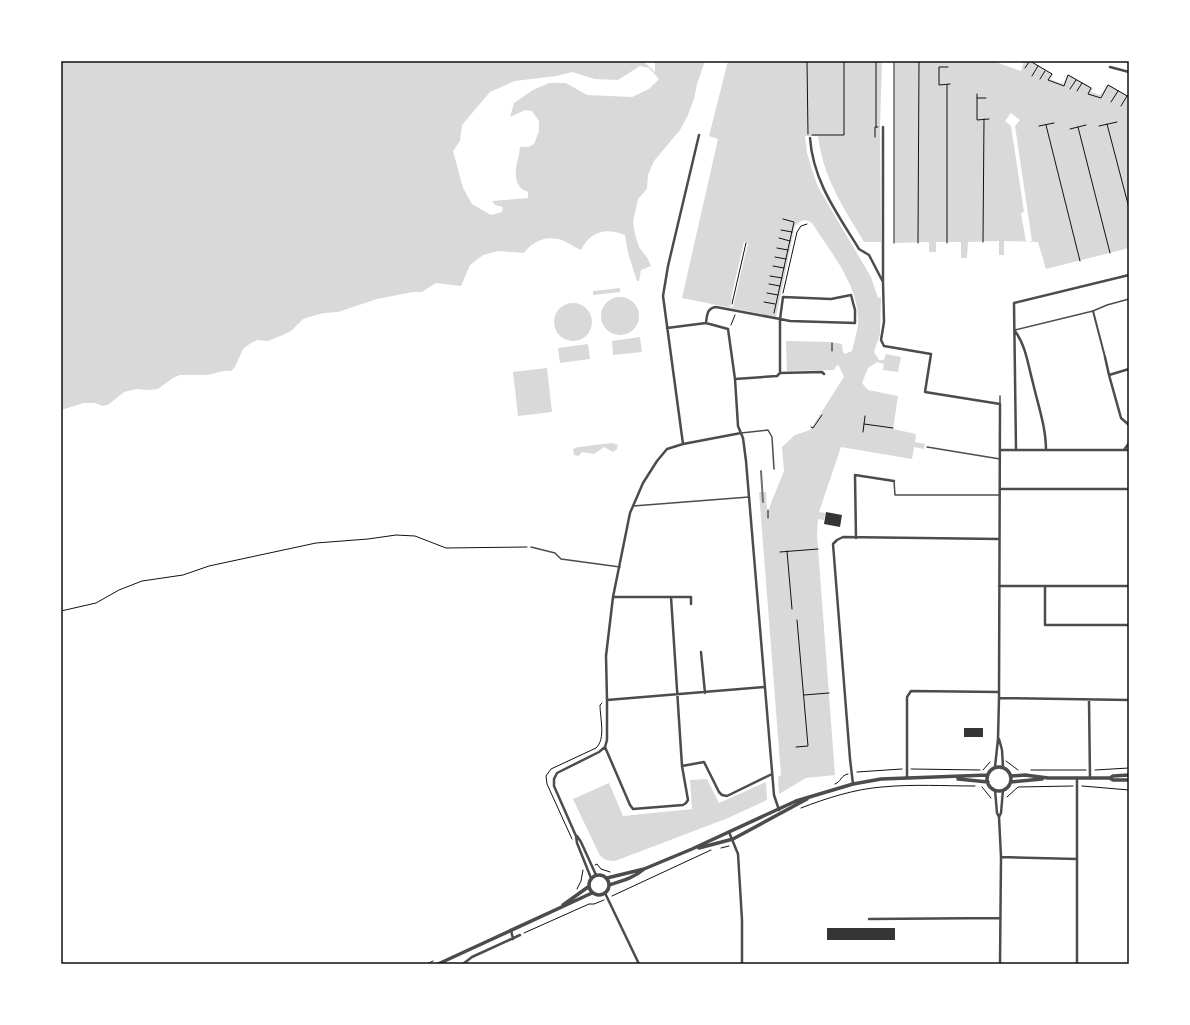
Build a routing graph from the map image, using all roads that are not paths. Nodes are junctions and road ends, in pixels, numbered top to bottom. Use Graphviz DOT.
graph roads {
  1 [pos="1110,67"];
  2 [pos="1129,72"];
  3 [pos="883,127"];
  4 [pos="699,135"];
  5 [pos="808,136"];
  6 [pos="1129,275"];
  7 [pos="883,282"];
  8 [pos="1129,299"];
  9 [pos="1093,311"];
  10 [pos="780,319"];
  11 [pos="706,323"];
  12 [pos="667,328"];
  13 [pos="1015,330"];
  14 [pos="1105,357"];
  15 [pos="1129,370"];
  16 [pos="780,373"];
  17 [pos="824,374"];
  18 [pos="1109,374"];
  19 [pos="735,379"];
  20 [pos="1000,396"];
  21 [pos="1000,404"];
  22 [pos="1129,425"];
  23 [pos="741,433"];
  24 [pos="1129,443"];
  25 [pos="683,444"];
  26 [pos="927,447"];
  27 [pos="1016,449"];
  28 [pos="1000,450"];
  29 [pos="1046,450"];
  30 [pos="1124,450"];
  31 [pos="1129,450"];
  32 [pos="1000,459"];
  33 [pos="774,469"];
  34 [pos="894,481"];
  35 [pos="1000,489"];
  36 [pos="1129,489"];
  37 [pos="1000,495"];
  38 [pos="749,497"];
  39 [pos="633,506"];
  40 [pos="856,538"];
  41 [pos="1000,539"];
  42 [pos="531,547"];
  43 [pos="620,567"];
  44 [pos="999,586"];
  45 [pos="1045,586"];
  46 [pos="1129,586"];
  47 [pos="613,597"];
  48 [pos="670,597"];
  49 [pos="691,604"];
  50 [pos="1129,625"];
  51 [pos="701,652"];
  52 [pos="765,687"];
  53 [pos="999,692"];
  54 [pos="705,693"];
  55 [pos="678,695"];
  56 [pos="999,698"];
  57 [pos="607,700"];
  58 [pos="1089,700"];
  59 [pos="1129,700"];
  60 [pos="998,738"];
  61 [pos="605,747"];
  62 [pos="682,766"];
  63 [pos="995,767"];
  64 [pos="1003,767"];
  65 [pos="772,774"];
  66 [pos="988,775"];
  67 [pos="1129,775"];
  68 [pos="1011,776"];
  69 [pos="907,778"];
  70 [pos="951,778"];
  71 [pos="1048,778"];
  72 [pos="1077,778"];
  73 [pos="1090,778"];
  74 [pos="1110,778"];
  75 [pos="1129,780"];
  76 [pos="988,782"];
  77 [pos="1011,782"];
  78 [pos="853,784"];
  79 [pos="995,790"];
  80 [pos="1003,790"];
  81 [pos="815,795"];
  82 [pos="779,809"];
  83 [pos="778,815"];
  84 [pos="999,817"];
  85 [pos="729,832"];
  86 [pos="576,836"];
  87 [pos="734,842"];
  88 [pos="692,850"];
  89 [pos="1001,857"];
  90 [pos="1077,859"];
  91 [pos="644,869"];
  92 [pos="596,875"];
  93 [pos="591,878"];
  94 [pos="607,878"];
  95 [pos="609,885"];
  96 [pos="588,887"];
  97 [pos="592,893"];
  98 [pos="605,893"];
  99 [pos="562,907"];
  100 [pos="1000,918"];
  101 [pos="869,919"];
  102 [pos="511,930"];
  103 [pos="520,935"];
  104 [pos="513,939"];
  105 [pos="438,964"];
  106 [pos="462,964"];
  107 [pos="639,964"];
  108 [pos="742,964"];
  109 [pos="1000,964"];
  110 [pos="1077,964"];
  1 -- 2 [label="street"];
  3 -- 7 [label="street"];
  4 -- 12 [label="street"];
  5 -- 7 [label="street"];
  6 -- 13 [label="street"];
  7 -- 21 [label="street"];
  8 -- 9 [label="lane"];
  9 -- 13 [label="lane"];
  9 -- 14 [label="street"];
  10 -- 10 [label="street"];
  10 -- 11 [label="street"];
  10 -- 16 [label="street"];
  11 -- 12 [label="street"];
  11 -- 19 [label="street"];
  12 -- 25 [label="street"];
  13 -- 27 [label="street"];
  13 -- 29 [label="street"];
  14 -- 18 [label="street"];
  15 -- 18 [label="street"];
  16 -- 17 [label="street"];
  16 -- 19 [label="street"];
  18 -- 22 [label="street"];
  19 -- 23 [label="street"];
  20 -- 21 [label="lane"];
  21 -- 28 [label="street"];
  23 -- 25 [label="street"];
  23 -- 33 [label="lane"];
  23 -- 38 [label="street"];
  24 -- 30 [label="street"];
  25 -- 39 [label="street"];
  26 -- 32 [label="lane"];
  27 -- 28 [label="street"];
  27 -- 29 [label="street"];
  28 -- 32 [label="street"];
  29 -- 30 [label="street"];
  30 -- 31 [label="street"];
  32 -- 35 [label="street"];
  34 -- 37 [label="lane"];
  34 -- 40 [label="street"];
  35 -- 36 [label="street"];
  35 -- 37 [label="street"];
  37 -- 41 [label="street"];
  38 -- 39 [label="lane"];
  38 -- 52 [label="street"];
  39 -- 43 [label="street"];
  40 -- 41 [label="street"];
  40 -- 78 [label="street"];
  41 -- 44 [label="street"];
  42 -- 43 [label="lane"];
  43 -- 47 [label="street"];
  44 -- 45 [label="street"];
  44 -- 53 [label="street"];
  45 -- 46 [label="street"];
  45 -- 50 [label="street"];
  47 -- 48 [label="street"];
  47 -- 57 [label="street"];
  48 -- 49 [label="street"];
  48 -- 55 [label="street"];
  51 -- 54 [label="street"];
  52 -- 54 [label="street"];
  52 -- 65 [label="street"];
  53 -- 56 [label="street"];
  53 -- 69 [label="street"];
  54 -- 55 [label="street"];
  55 -- 57 [label="street"];
  55 -- 62 [label="street"];
  56 -- 58 [label="street"];
  56 -- 60 [label="street"];
  57 -- 61 [label="street"];
  58 -- 59 [label="street"];
  58 -- 73 [label="street"];
  60 -- 63 [label="street"];
  60 -- 64 [label="street"];
  61 -- 62 [label="street"];
  61 -- 86 [label="street"];
  62 -- 65 [label="street"];
  63 -- 64 [label="street"];
  63 -- 66 [label="street"];
  64 -- 68 [label="street"];
  65 -- 82 [label="street"];
  66 -- 70 [label="street"];
  66 -- 76 [label="street"];
  67 -- 74 [label="street"];
  68 -- 71 [label="street"];
  68 -- 77 [label="street"];
  69 -- 70 [label="street"];
  69 -- 78 [label="street"];
  70 -- 76 [label="street"];
  71 -- 72 [label="street"];
  71 -- 77 [label="street"];
  72 -- 73 [label="street"];
  72 -- 90 [label="street"];
  73 -- 74 [label="street"];
  74 -- 75 [label="street"];
  76 -- 79 [label="street"];
  77 -- 80 [label="street"];
  78 -- 81 [label="street"];
  79 -- 80 [label="street"];
  79 -- 84 [label="street"];
  80 -- 84 [label="street"];
  81 -- 82 [label="street"];
  81 -- 83 [label="street"];
  82 -- 83 [label="street"];
  82 -- 85 [label="street"];
  83 -- 87 [label="street"];
  84 -- 89 [label="street"];
  85 -- 87 [label="street"];
  85 -- 88 [label="street"];
  86 -- 92 [label="street"];
  86 -- 93 [label="street"];
  87 -- 88 [label="street"];
  87 -- 108 [label="street"];
  88 -- 91 [label="street"];
  89 -- 90 [label="street"];
  89 -- 100 [label="street"];
  90 -- 110 [label="street"];
  91 -- 94 [label="street"];
  91 -- 95 [label="street"];
  92 -- 93 [label="street"];
  92 -- 94 [label="street"];
  93 -- 96 [label="street"];
  94 -- 95 [label="street"];
  95 -- 98 [label="street"];
  96 -- 97 [label="street"];
  96 -- 99 [label="street"];
  97 -- 98 [label="street"];
  97 -- 99 [label="street"];
  98 -- 107 [label="street"];
  99 -- 102 [label="street"];
  100 -- 101 [label="street"];
  100 -- 109 [label="street"];
  102 -- 104 [label="street"];
  102 -- 105 [label="street"];
  103 -- 104 [label="street"];
  104 -- 106 [label="street"];
}
